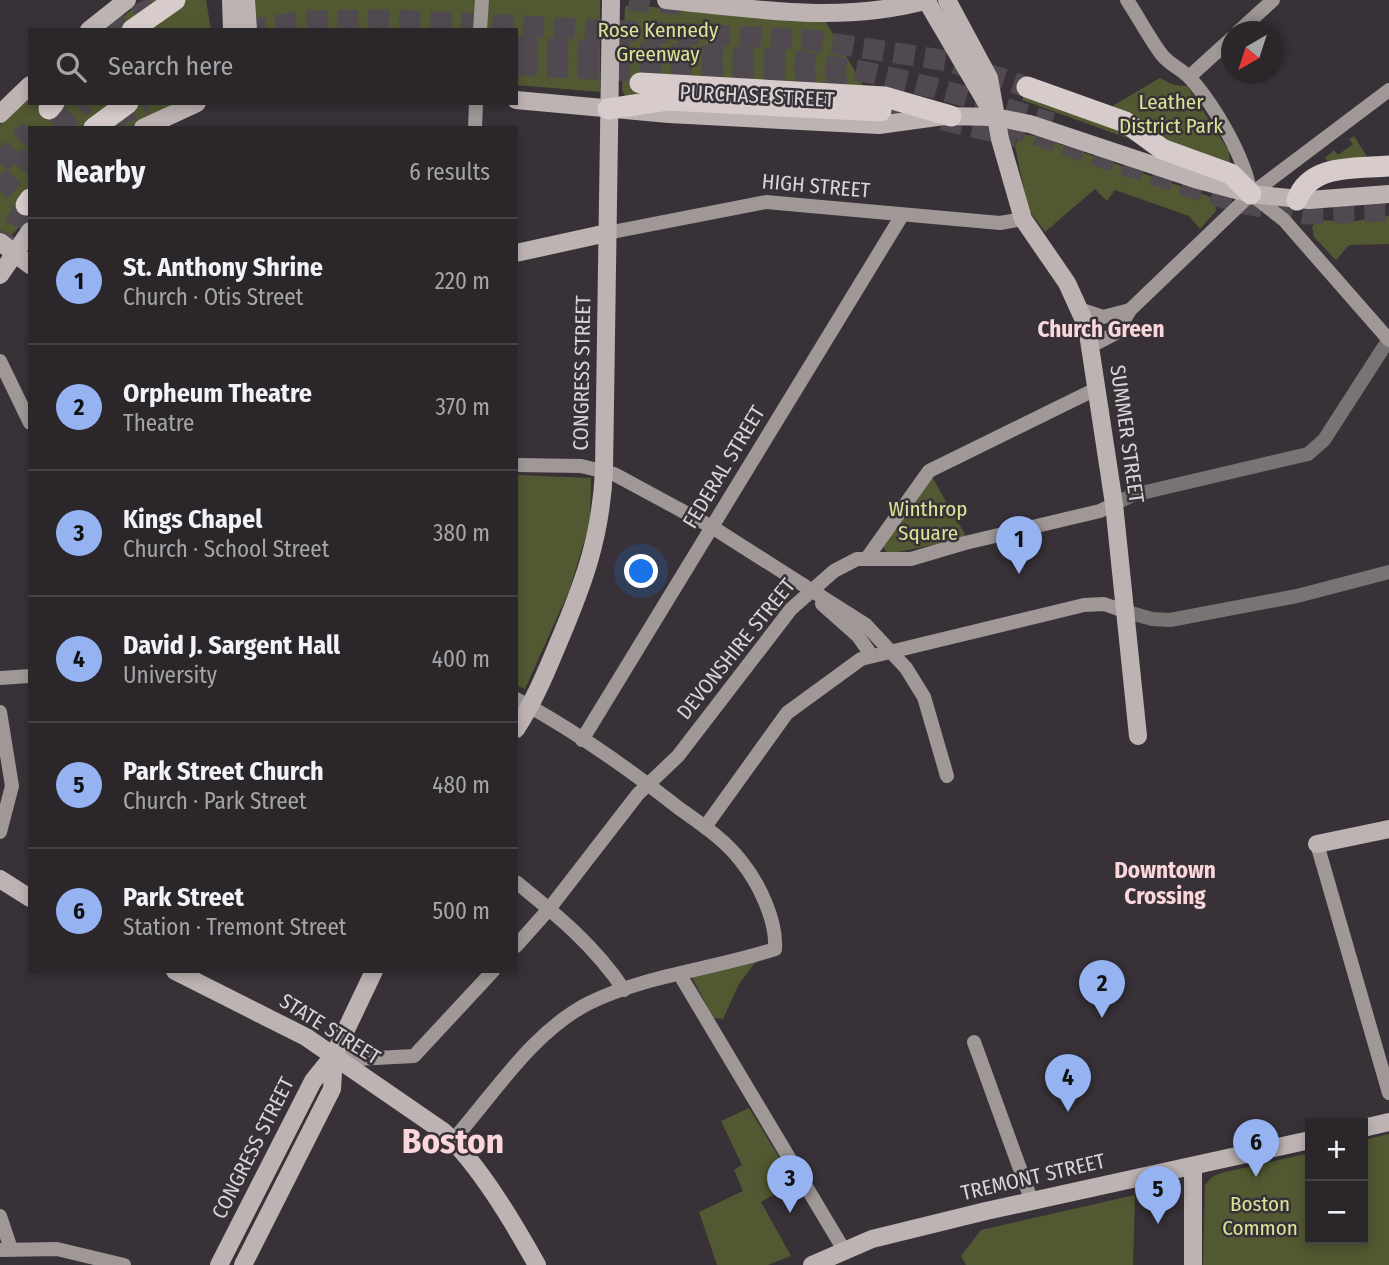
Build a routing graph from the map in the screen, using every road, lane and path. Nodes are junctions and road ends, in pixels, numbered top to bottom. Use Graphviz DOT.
graph roads {
  1 [pos="127,0"];
  2 [pos="175,0"];
  3 [pos="230,0"];
  4 [pos="246,0"];
  5 [pos="482,0"];
  6 [pos="611,0"];
  7 [pos="666,0"];
  8 [pos="927,0"];
  9 [pos="947,0"];
  10 [pos="1128,0"];
  11 [pos="1273,0"];
  12 [pos="1250,21"];
  13 [pos="92,28"];
  14 [pos="135,28"];
  15 [pos="232,28"];
  16 [pos="248,28"];
  17 [pos="480,28"];
  18 [pos="1221,47"];
  19 [pos="1189,77"];
  20 [pos="640,83"];
  21 [pos="28,87"];
  22 [pos="1027,87"];
  23 [pos="1389,90"];
  24 [pos="518,100"];
  25 [pos="125,105"];
  26 [pos="193,105"];
  27 [pos="476,105"];
  28 [pos="608,109"];
  29 [pos="881,111"];
  30 [pos="0,114"];
  31 [pos="951,116"];
  32 [pos="995,117"];
  33 [pos="97,126"];
  34 [pos="147,126"];
  35 [pos="475,126"];
  36 [pos="1389,166"];
  37 [pos="1251,194"];
  38 [pos="1389,194"];
  39 [pos="1297,200"];
  40 [pos="901,217"];
  41 [pos="1023,219"];
  42 [pos="28,232"];
  43 [pos="607,233"];
  44 [pos="1304,242"];
  45 [pos="7,248"];
  46 [pos="518,253"];
  47 [pos="28,264"];
  48 [pos="0,275"];
  49 [pos="1082,310"];
  50 [pos="1130,310"];
  51 [pos="1389,340"];
  52 [pos="1091,346"];
  53 [pos="0,361"];
  54 [pos="1098,388"];
  55 [pos="28,419"];
  56 [pos="518,465"];
  57 [pos="604,470"];
  58 [pos="1114,504"];
  59 [pos="712,527"];
  60 [pos="867,558"];
  61 [pos="1389,572"];
  62 [pos="809,590"];
  63 [pos="1124,611"];
  64 [pos="894,652"];
  65 [pos="872,656"];
  66 [pos="28,676"];
  67 [pos="0,678"];
  68 [pos="523,702"];
  69 [pos="0,712"];
  70 [pos="518,721"];
  71 [pos="1138,736"];
  72 [pos="582,740"];
  73 [pos="4,754"];
  74 [pos="947,776"];
  75 [pos="649,784"];
  76 [pos="705,827"];
  77 [pos="1389,829"];
  78 [pos="0,832"];
  79 [pos="1317,844"];
  80 [pos="0,879"];
  81 [pos="518,884"];
  82 [pos="28,897"];
  83 [pos="550,909"];
  84 [pos="518,944"];
  85 [pos="179,973"];
  86 [pos="373,973"];
  87 [pos="491,973"];
  88 [pos="680,975"];
  89 [pos="624,989"];
  90 [pos="974,1042"];
  91 [pos="334,1055"];
  92 [pos="1389,1093"];
  93 [pos="1389,1122"];
  94 [pos="1368,1127"];
  95 [pos="453,1140"];
  96 [pos="1305,1141"];
  97 [pos="1193,1166"];
  98 [pos="1032,1202"];
  99 [pos="0,1216"];
  100 [pos="5,1249"];
  101 [pos="848,1257"];
  102 [pos="124,1265"];
  103 [pos="219,1265"];
  104 [pos="243,1265"];
  105 [pos="537,1265"];
  106 [pos="812,1265"];
  107 [pos="1192,1265"];
  1 -- 13 [label="main road"];
  2 -- 14 [label="highway"];
  3 -- 15 [label="main road"];
  4 -- 16 [label="main road"];
  5 -- 17 [label="main road"];
  6 -- 28 [label="main road, CONGRESS STREET"];
  7 -- 8 [label="main road"];
  8 -- 32 [label="main road, SUMMER STREET"];
  9 -- 32 [label="main road, SUMMER STREET"];
  10 -- 19 [label="main road"];
  11 -- 12 [label="main road"];
  18 -- 19 [label="main road"];
  19 -- 37 [label="main road"];
  20 -- 31 [label="highway"];
  21 -- 30 [label="main road"];
  22 -- 37 [label="highway"];
  23 -- 37 [label="main road"];
  24 -- 28 [label="main road, PURCHASE STREET"];
  25 -- 33 [label="highway"];
  26 -- 34 [label="main road"];
  27 -- 35 [label="main road"];
  28 -- 29 [label="highway"];
  28 -- 31 [label="main road, PURCHASE STREET"];
  28 -- 43 [label="main road, CONGRESS STREET"];
  31 -- 32 [label="main road, PURCHASE STREET"];
  32 -- 37 [label="main road, PURCHASE STREET"];
  32 -- 41 [label="main road, SUMMER STREET"];
  36 -- 39 [label="highway"];
  37 -- 39 [label="main road, PURCHASE STREET"];
  37 -- 44 [label="main road"];
  37 -- 50 [label="main road"];
  38 -- 39 [label="main road, PURCHASE STREET"];
  39 -- 44 [label="main road"];
  40 -- 41 [label="main road, HIGH STREET"];
  40 -- 43 [label="main road, HIGH STREET"];
  40 -- 59 [label="main road, FEDERAL STREET"];
  41 -- 49 [label="main road, SUMMER STREET"];
  42 -- 45 [label="main road"];
  43 -- 46 [label="main road"];
  43 -- 57 [label="main road, CONGRESS STREET"];
  44 -- 51 [label="main road"];
  45 -- 47 [label="main road"];
  45 -- 48 [label="main road"];
  49 -- 50 [label="main road"];
  49 -- 52 [label="main road, SUMMER STREET"];
  50 -- 52 [label="main road"];
  51 -- 58 [label="street"];
  52 -- 54 [label="main road, SUMMER STREET"];
  53 -- 55 [label="main road"];
  54 -- 58 [label="main road, SUMMER STREET"];
  54 -- 60 [label="main road"];
  56 -- 57 [label="main road"];
  57 -- 59 [label="main road"];
  57 -- 68 [label="main road, CONGRESS STREET"];
  58 -- 60 [label="main road"];
  58 -- 63 [label="main road, SUMMER STREET"];
  59 -- 62 [label="main road"];
  59 -- 72 [label="main road, FEDERAL STREET"];
  60 -- 62 [label="main road, DEVONSHIRE STREET"];
  61 -- 63 [label="street"];
  62 -- 64 [label="main road"];
  62 -- 65 [label="main road"];
  62 -- 75 [label="main road, DEVONSHIRE STREET"];
  63 -- 64 [label="main road"];
  63 -- 71 [label="main road, SUMMER STREET"];
  64 -- 65 [label="main road"];
  64 -- 74 [label="main road"];
  65 -- 76 [label="main road"];
  66 -- 67 [label="main road"];
  68 -- 70 [label="main road, CONGRESS STREET"];
  68 -- 72 [label="main road"];
  69 -- 73 [label="main road"];
  72 -- 75 [label="main road"];
  73 -- 78 [label="main road"];
  75 -- 76 [label="main road"];
  75 -- 83 [label="main road, DEVONSHIRE STREET"];
  76 -- 88 [label="main road"];
  77 -- 79 [label="main road"];
  79 -- 92 [label="main road"];
  80 -- 82 [label="main road"];
  81 -- 83 [label="main road"];
  83 -- 84 [label="main road, DEVONSHIRE STREET"];
  83 -- 89 [label="main road"];
  85 -- 91 [label="main road, STATE STREET"];
  86 -- 91 [label="main road, CONGRESS STREET"];
  87 -- 91 [label="main road"];
  88 -- 89 [label="main road"];
  88 -- 101 [label="main road"];
  89 -- 95 [label="main road"];
  90 -- 98 [label="main road"];
  91 -- 95 [label="main road, STATE STREET"];
  91 -- 103 [label="main road, CONGRESS STREET"];
  91 -- 104 [label="main road, CONGRESS STREET"];
  93 -- 94 [label="main road"];
  95 -- 105 [label="main road, STATE STREET"];
  96 -- 97 [label="main road, TREMONT STREET"];
  97 -- 98 [label="main road, TREMONT STREET"];
  97 -- 107 [label="main road"];
  98 -- 101 [label="main road, TREMONT STREET"];
  99 -- 100 [label="main road"];
  100 -- 102 [label="main road"];
  101 -- 106 [label="main road, TREMONT STREET"];
}
